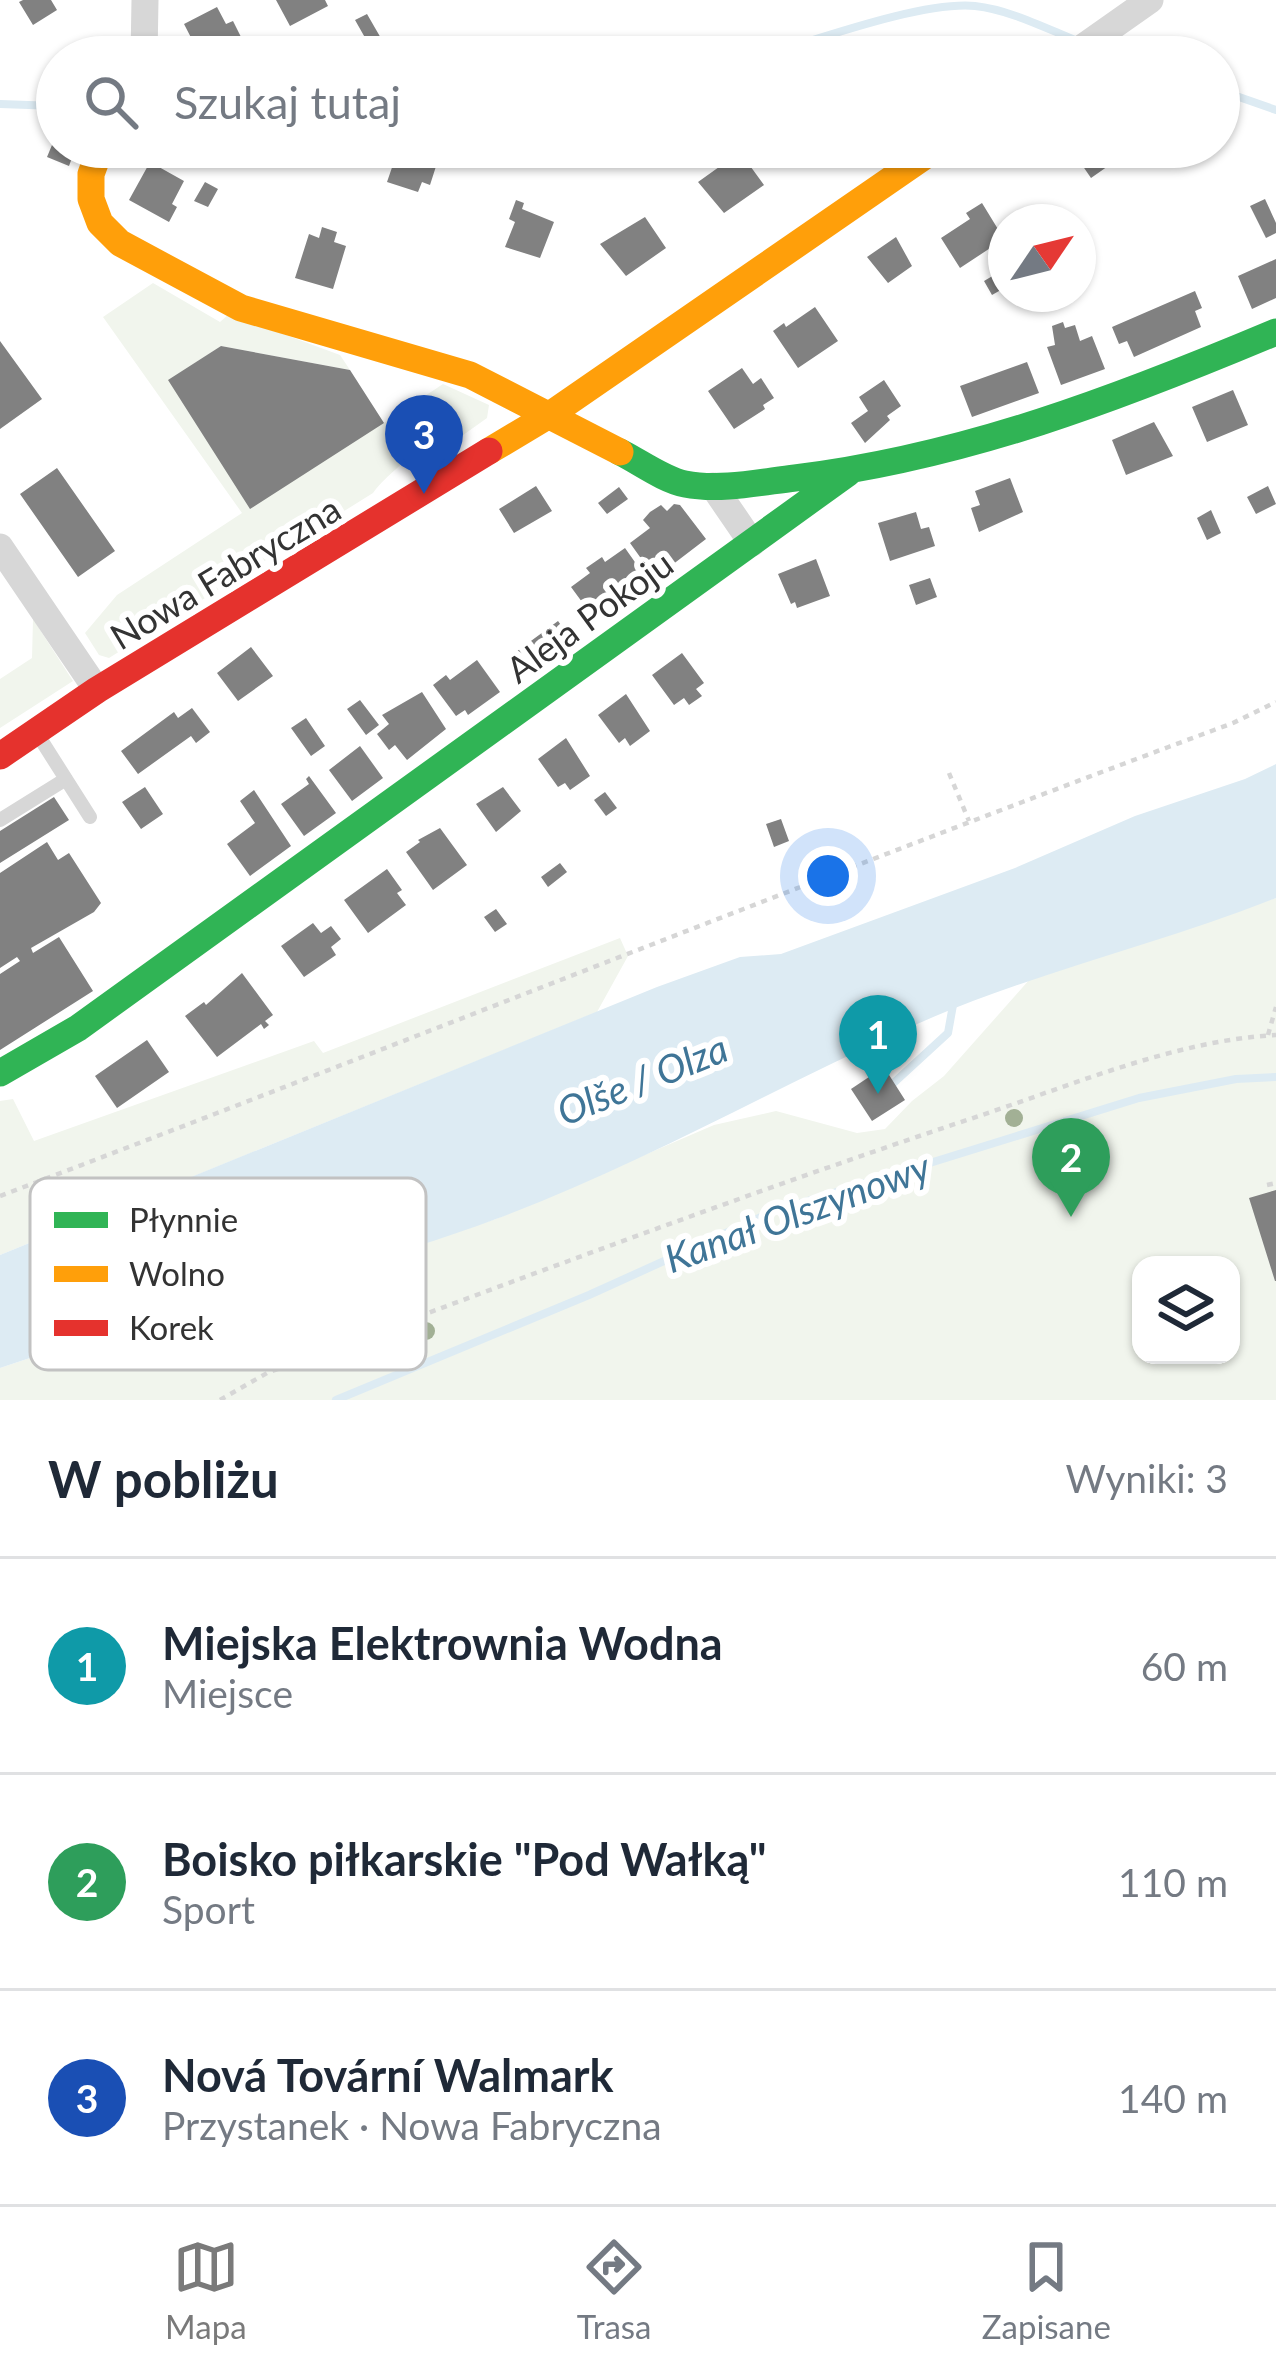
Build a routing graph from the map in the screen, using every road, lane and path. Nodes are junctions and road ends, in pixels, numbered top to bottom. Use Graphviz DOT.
graph roads {
  1 [pos="145,0"];
  2 [pos="1150,0"];
  3 [pos="144,36"];
  4 [pos="1099,36"];
  5 [pos="93,168"];
  6 [pos="908,168"];
  7 [pos="1276,332"];
  8 [pos="551,414"];
  9 [pos="848,473"];
  10 [pos="713,486"];
  11 [pos="752,542"];
  12 [pos="0,547"];
  13 [pos="97,691"];
  14 [pos="1276,702"];
  15 [pos="37,733"];
  16 [pos="0,756"];
  17 [pos="950,773"];
  18 [pos="65,779"];
  19 [pos="90,817"];
  20 [pos="0,820"];
  21 [pos="969,821"];
  22 [pos="1276,1007"];
  23 [pos="1272,1035"];
  24 [pos="0,1073"];
  25 [pos="47,1178"];
  26 [pos="1276,1183"];
  27 [pos="30,1184"];
  28 [pos="1267,1185"];
  29 [pos="0,1196"];
  30 [pos="426,1314"];
  31 [pos="276,1370"];
  32 [pos="220,1400"];
  1 -- 3 [label="street"];
  2 -- 4 [label="street"];
  5 -- 8 [label="street"];
  6 -- 8 [label="street, Nowa Fabryczna"];
  7 -- 9 [label="street, Aleja Pokoju"];
  8 -- 10 [label="street"];
  8 -- 13 [label="street, Nowa Fabryczna"];
  9 -- 10 [label="street"];
  9 -- 11 [label="street, Aleja Pokoju"];
  10 -- 11 [label="street"];
  11 -- 24 [label="street, Aleja Pokoju"];
  12 -- 13 [label="street"];
  13 -- 15 [label="street, Nowa Fabryczna"];
  14 -- 21 [label="path"];
  15 -- 16 [label="street, Nowa Fabryczna"];
  15 -- 18 [label="lane"];
  17 -- 21 [label="path"];
  18 -- 19 [label="lane"];
  18 -- 20 [label="lane"];
  21 -- 25 [label="path"];
  22 -- 23 [label="path"];
  23 -- 30 [label="path"];
  26 -- 28 [label="path"];
  27 -- 29 [label="path"];
  31 -- 32 [label="path"];
}
